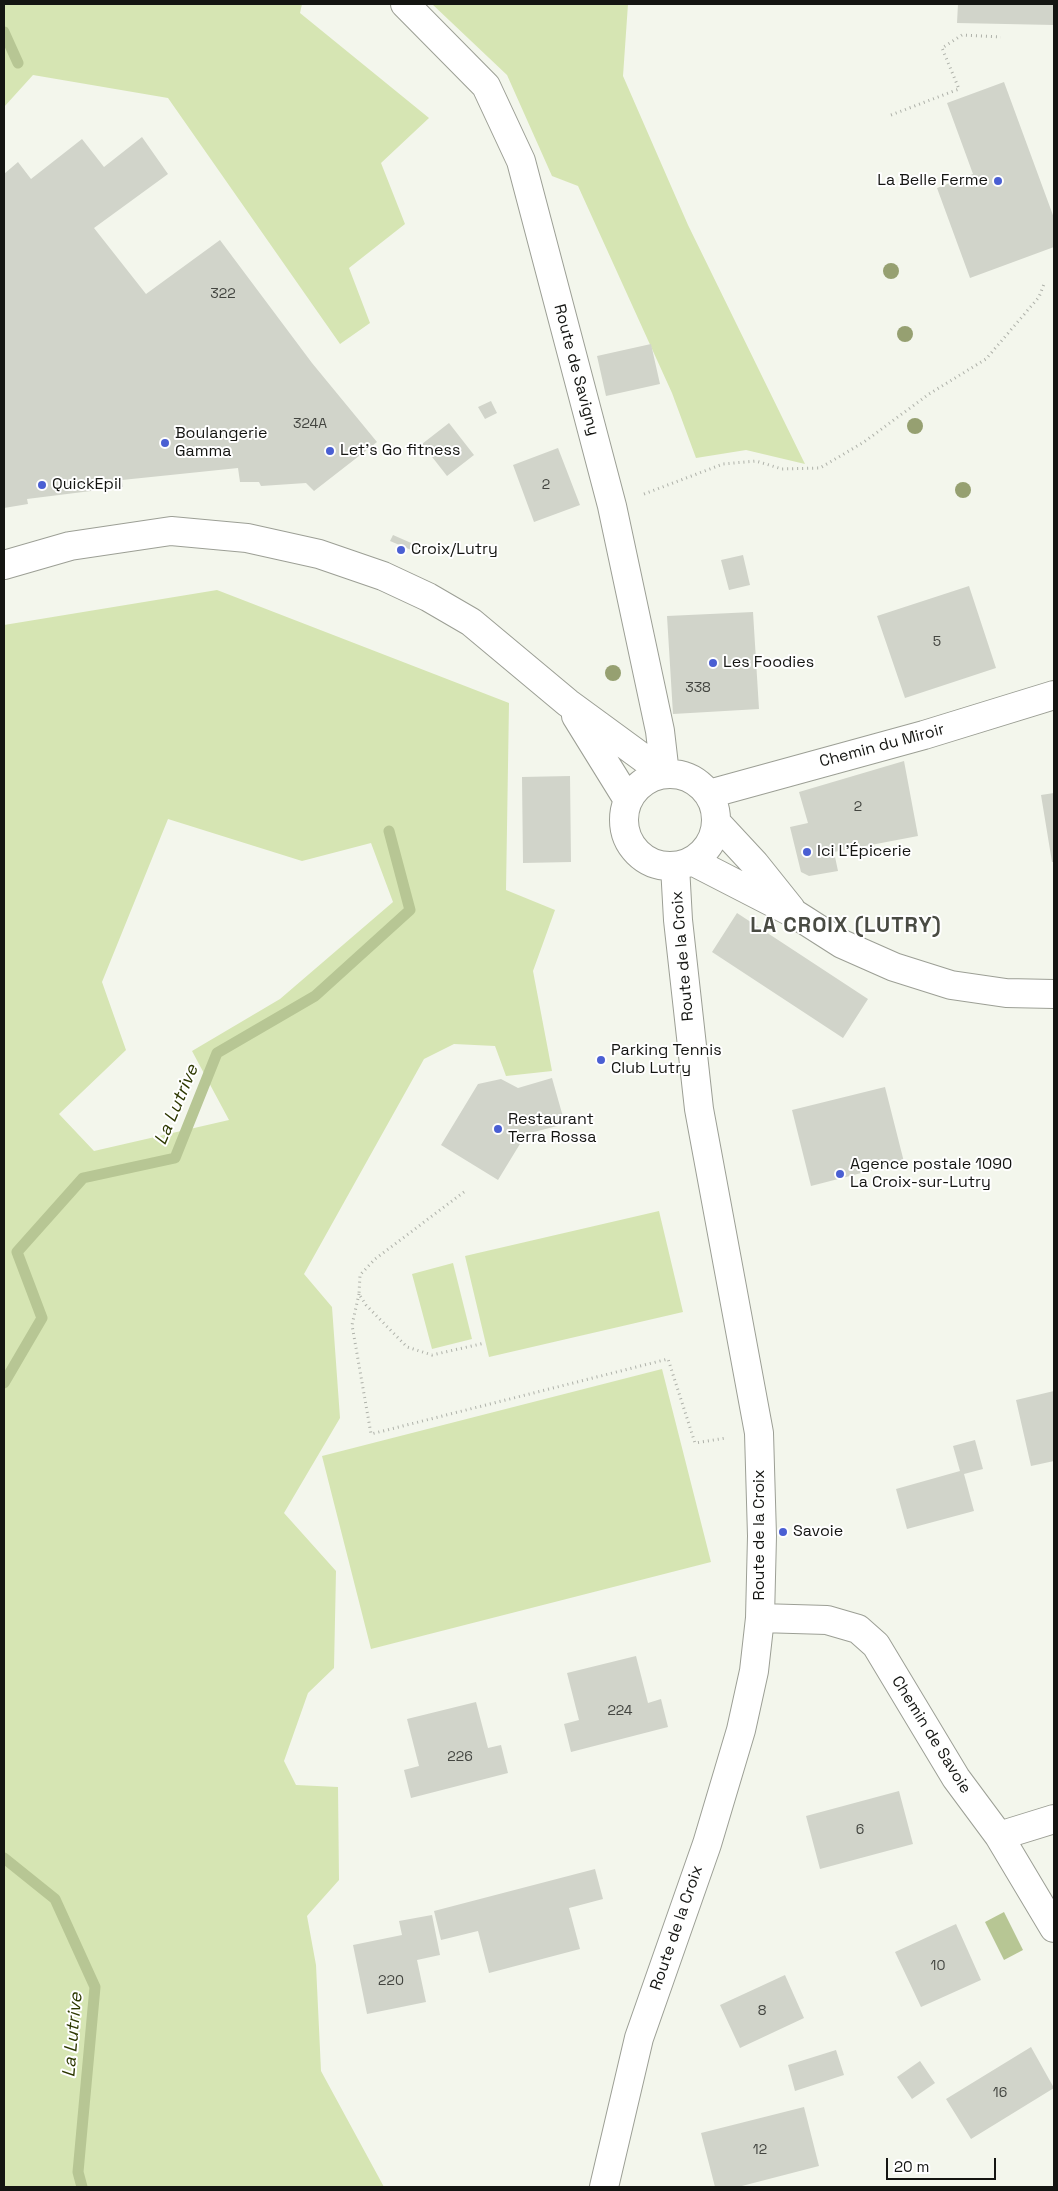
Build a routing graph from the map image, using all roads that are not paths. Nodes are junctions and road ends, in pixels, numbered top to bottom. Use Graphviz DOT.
graph roads {
  1 [pos="405,4"];
  2 [pos="4,565"];
  3 [pos="1054,695"];
  4 [pos="568,703"];
  5 [pos="665,774"];
  6 [pos="708,794"];
  7 [pos="628,800"];
  8 [pos="716,822"];
  9 [pos="684,864"];
  10 [pos="795,914"];
  11 [pos="1054,994"];
  12 [pos="760,1618"];
  13 [pos="1054,1819"];
  14 [pos="999,1836"];
  15 [pos="1054,1928"];
  16 [pos="604,2187"];
  1 -- 5 [label="street, Route de Savigny"];
  2 -- 4 [label="street"];
  3 -- 6 [label="street, Chemin du Miroir"];
  4 -- 5 [label="street"];
  4 -- 7 [label="street"];
  5 -- 6 [label="street"];
  5 -- 7 [label="street"];
  6 -- 8 [label="street"];
  7 -- 9 [label="street"];
  8 -- 9 [label="street"];
  8 -- 10 [label="street"];
  9 -- 10 [label="street"];
  9 -- 12 [label="street, Route de la Croix"];
  10 -- 11 [label="street"];
  12 -- 14 [label="street, Chemin de Savoie"];
  12 -- 16 [label="street, Route de la Croix"];
  13 -- 14 [label="street"];
  14 -- 15 [label="street, Chemin de Savoie"];
}
